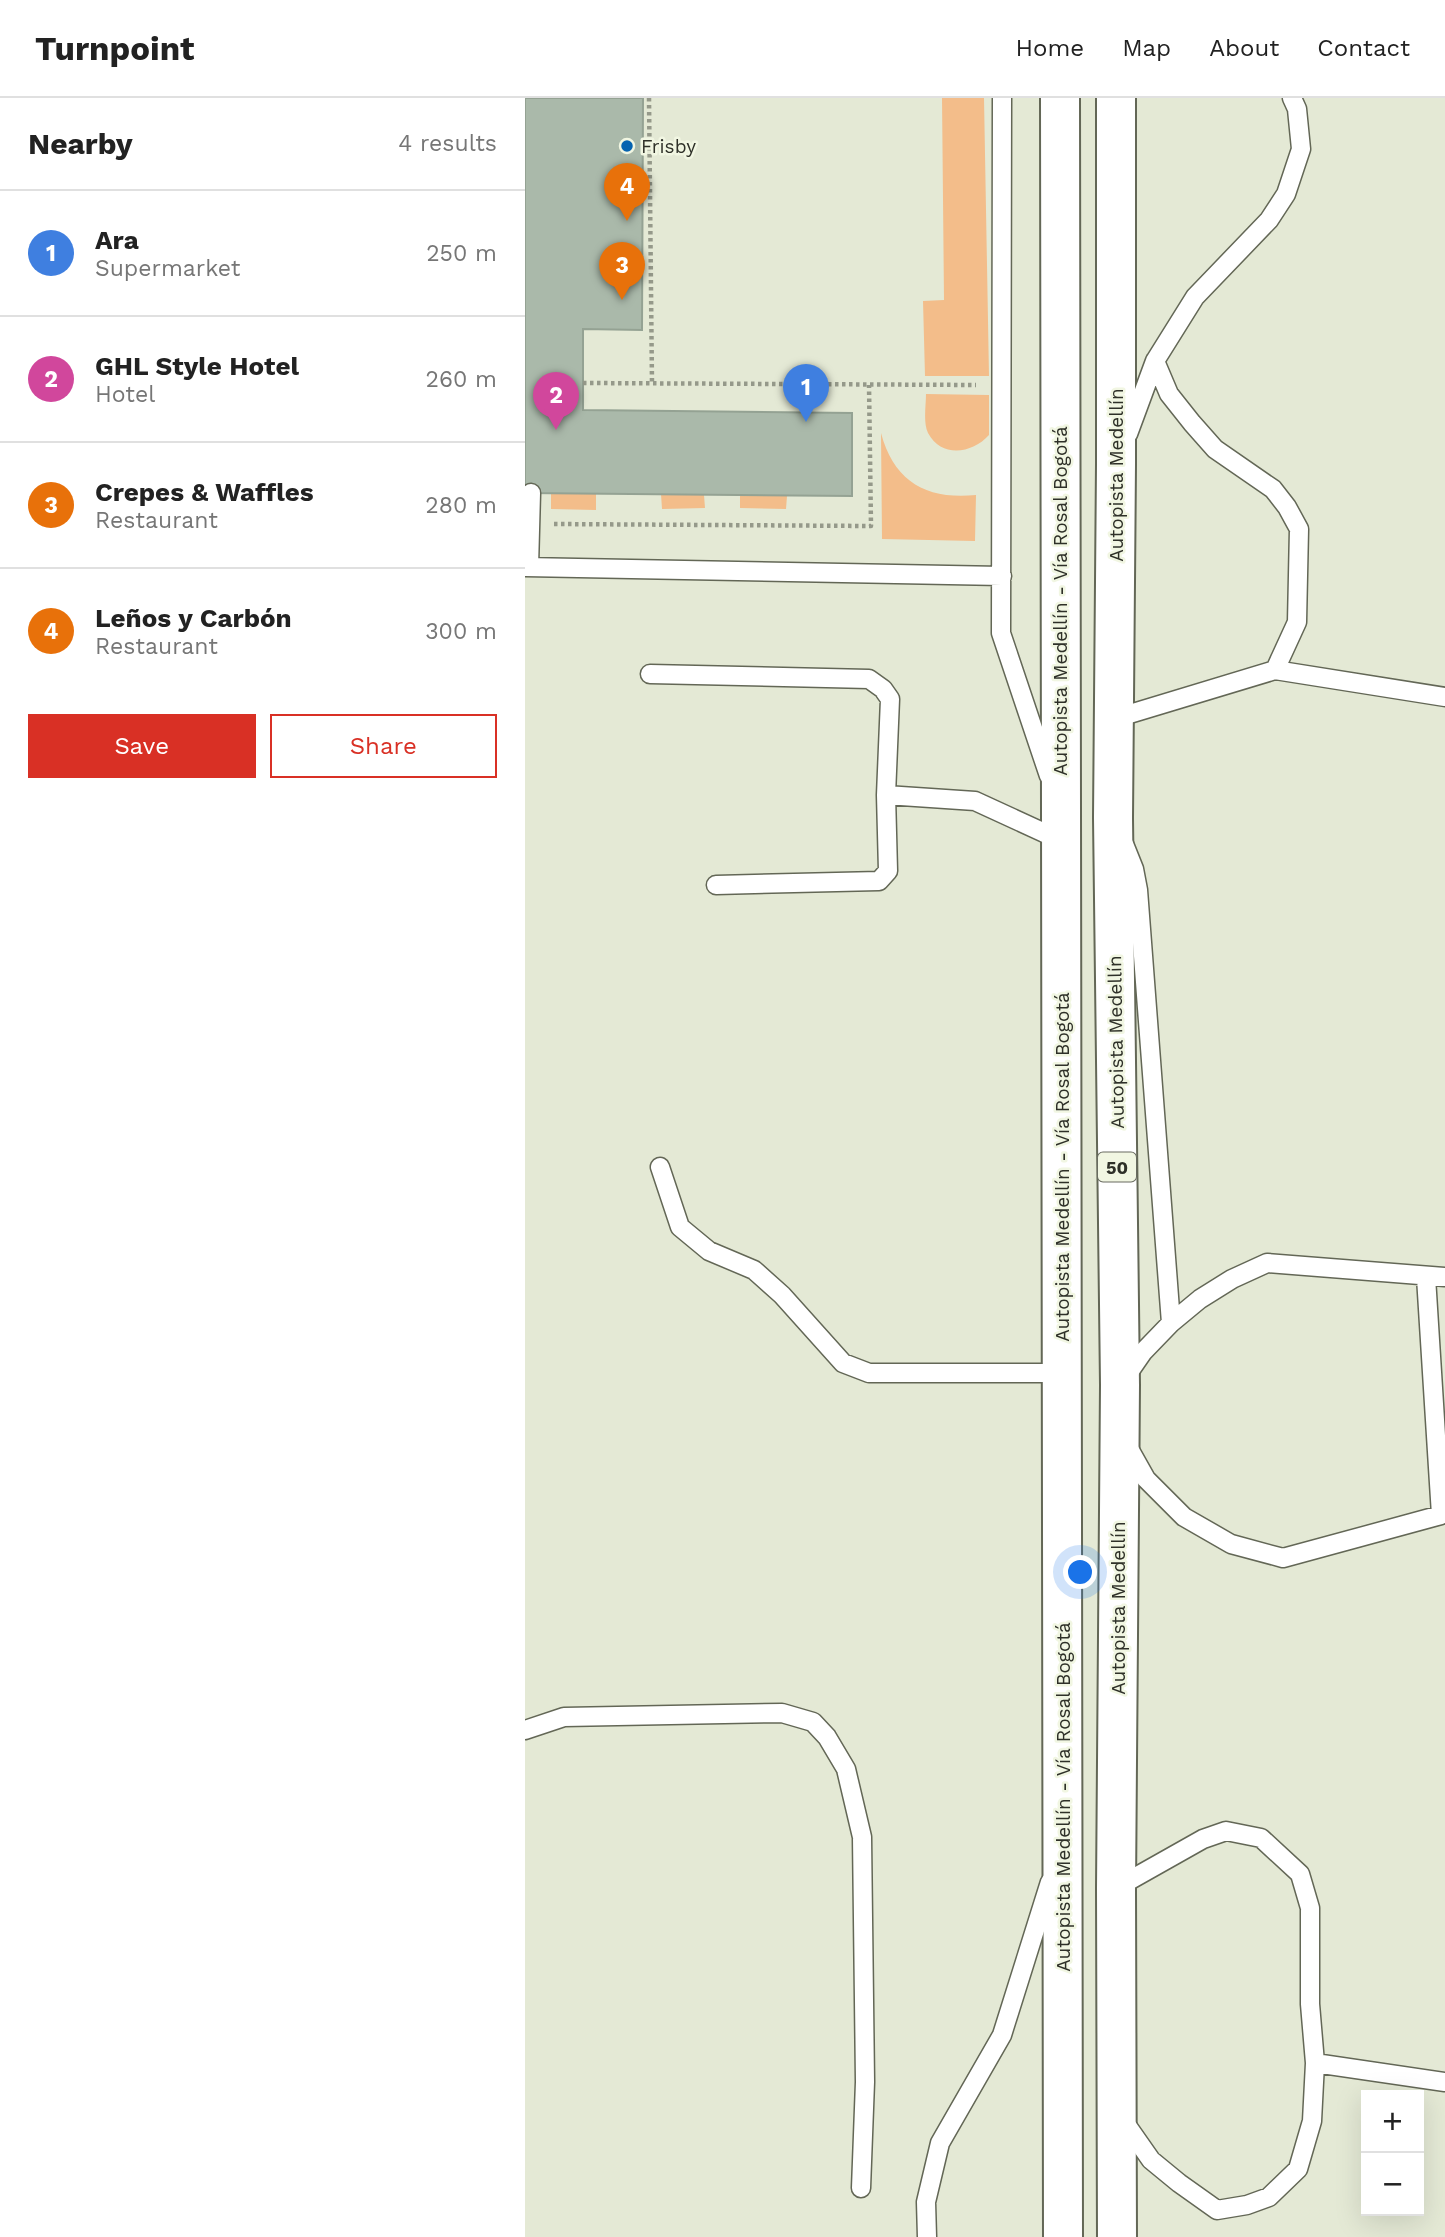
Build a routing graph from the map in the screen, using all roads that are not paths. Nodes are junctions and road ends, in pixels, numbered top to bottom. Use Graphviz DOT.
graph roads {
  1 [pos="1002,98"];
  2 [pos="1060,98"];
  3 [pos="1116,98"];
  4 [pos="1292,98"];
  5 [pos="1155,361"];
  6 [pos="1117,464"];
  7 [pos="531,493"];
  8 [pos="527,567"];
  9 [pos="1002,576"];
  10 [pos="1275,670"];
  11 [pos="650,674"];
  12 [pos="1445,697"];
  13 [pos="1113,719"];
  14 [pos="886,795"];
  15 [pos="1113,818"];
  16 [pos="1061,826"];
  17 [pos="716,885"];
  18 [pos="660,1167"];
  19 [pos="1426,1277"];
  20 [pos="1445,1277"];
  21 [pos="1171,1323"];
  22 [pos="1062,1373"];
  23 [pos="1120,1385"];
  24 [pos="1119,1432"];
  25 [pos="525,1730"];
  26 [pos="1063,1842"];
  27 [pos="1116,1888"];
  28 [pos="1315,2063"];
  29 [pos="1445,2082"];
  30 [pos="1117,2112"];
  31 [pos="861,2188"];
  32 [pos="927,2237"];
  33 [pos="1063,2237"];
  34 [pos="1117,2237"];
  1 -- 9 [label="lane"];
  2 -- 16 [label="highway, Autopista Medellín - Vía Rosal Bogotá"];
  3 -- 6 [label="highway, Autopista Medellín / 50"];
  4 -- 5 [label="lane"];
  5 -- 6 [label="lane"];
  5 -- 10 [label="lane"];
  6 -- 13 [label="highway, Autopista Medellín / 50"];
  7 -- 8 [label="lane"];
  8 -- 9 [label="lane"];
  9 -- 16 [label="lane"];
  10 -- 12 [label="lane"];
  10 -- 13 [label="lane"];
  11 -- 14 [label="lane"];
  13 -- 15 [label="highway, Autopista Medellín / 50"];
  14 -- 16 [label="lane"];
  14 -- 17 [label="lane"];
  15 -- 21 [label="lane"];
  15 -- 23 [label="highway, Autopista Medellín / 50"];
  16 -- 22 [label="highway, Autopista Medellín - Vía Rosal Bogotá"];
  18 -- 22 [label="lane"];
  19 -- 20 [label="lane"];
  19 -- 21 [label="lane"];
  19 -- 24 [label="lane"];
  21 -- 23 [label="lane"];
  22 -- 26 [label="highway, Autopista Medellín - Vía Rosal Bogotá"];
  23 -- 24 [label="highway, Autopista Medellín / 50"];
  24 -- 27 [label="highway, Autopista Medellín / 50"];
  25 -- 31 [label="lane"];
  26 -- 32 [label="lane"];
  26 -- 33 [label="highway, Autopista Medellín - Vía Rosal Bogotá"];
  27 -- 28 [label="lane"];
  27 -- 30 [label="highway, Autopista Medellín / 50"];
  28 -- 29 [label="lane"];
  28 -- 30 [label="lane"];
  30 -- 34 [label="highway, Autopista Medellín / 50"];
}
